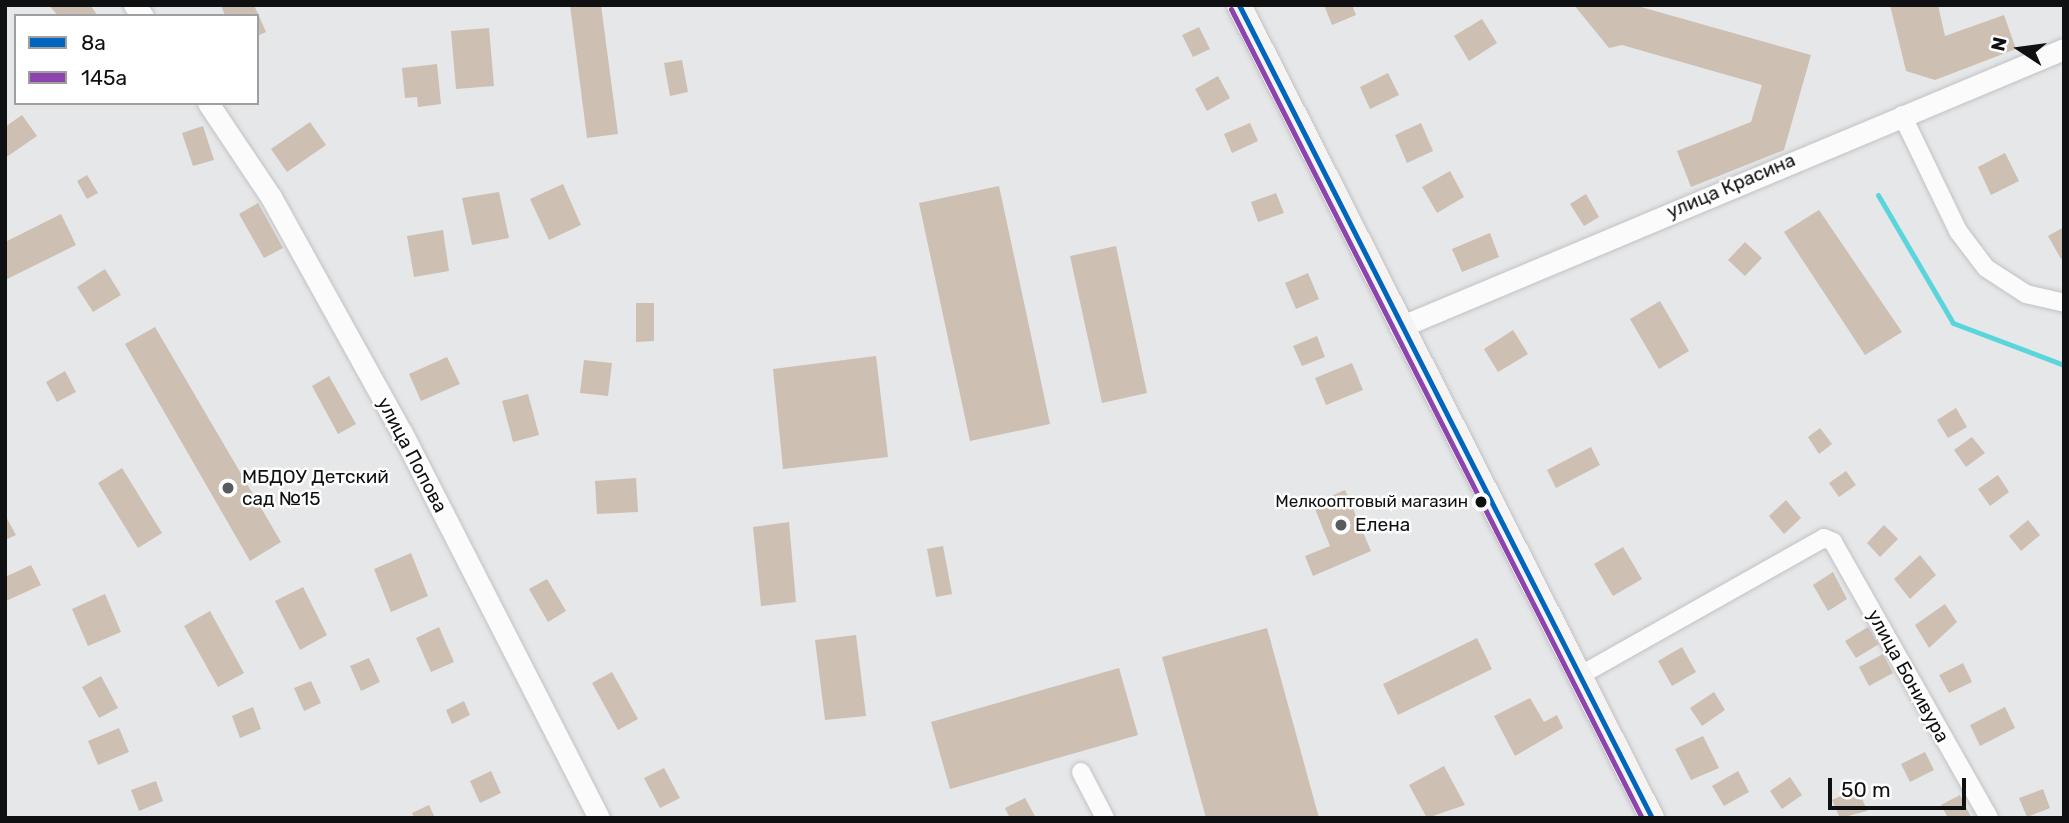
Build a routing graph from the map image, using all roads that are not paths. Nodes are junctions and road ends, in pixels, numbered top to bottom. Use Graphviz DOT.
graph roads {
  1 [pos="1239,5"];
  2 [pos="2064,49"];
  3 [pos="209,105"];
  4 [pos="1902,116"];
  5 [pos="2064,303"];
  6 [pos="1400,327"];
  7 [pos="1579,676"];
  8 [pos="1081,772"];
  9 [pos="597,817"];
  10 [pos="1105,818"];
  11 [pos="1652,818"];
  12 [pos="1989,818"];
  1 -- 6 [label="main road"];
  2 -- 4 [label="street, улица Красина"];
  3 -- 9 [label="street, улица Попова"];
  4 -- 5 [label="street"];
  4 -- 6 [label="street, улица Красина"];
  6 -- 7 [label="main road"];
  7 -- 11 [label="main road"];
  7 -- 12 [label="street, улица Бонивура"];
  8 -- 10 [label="street"];
}
